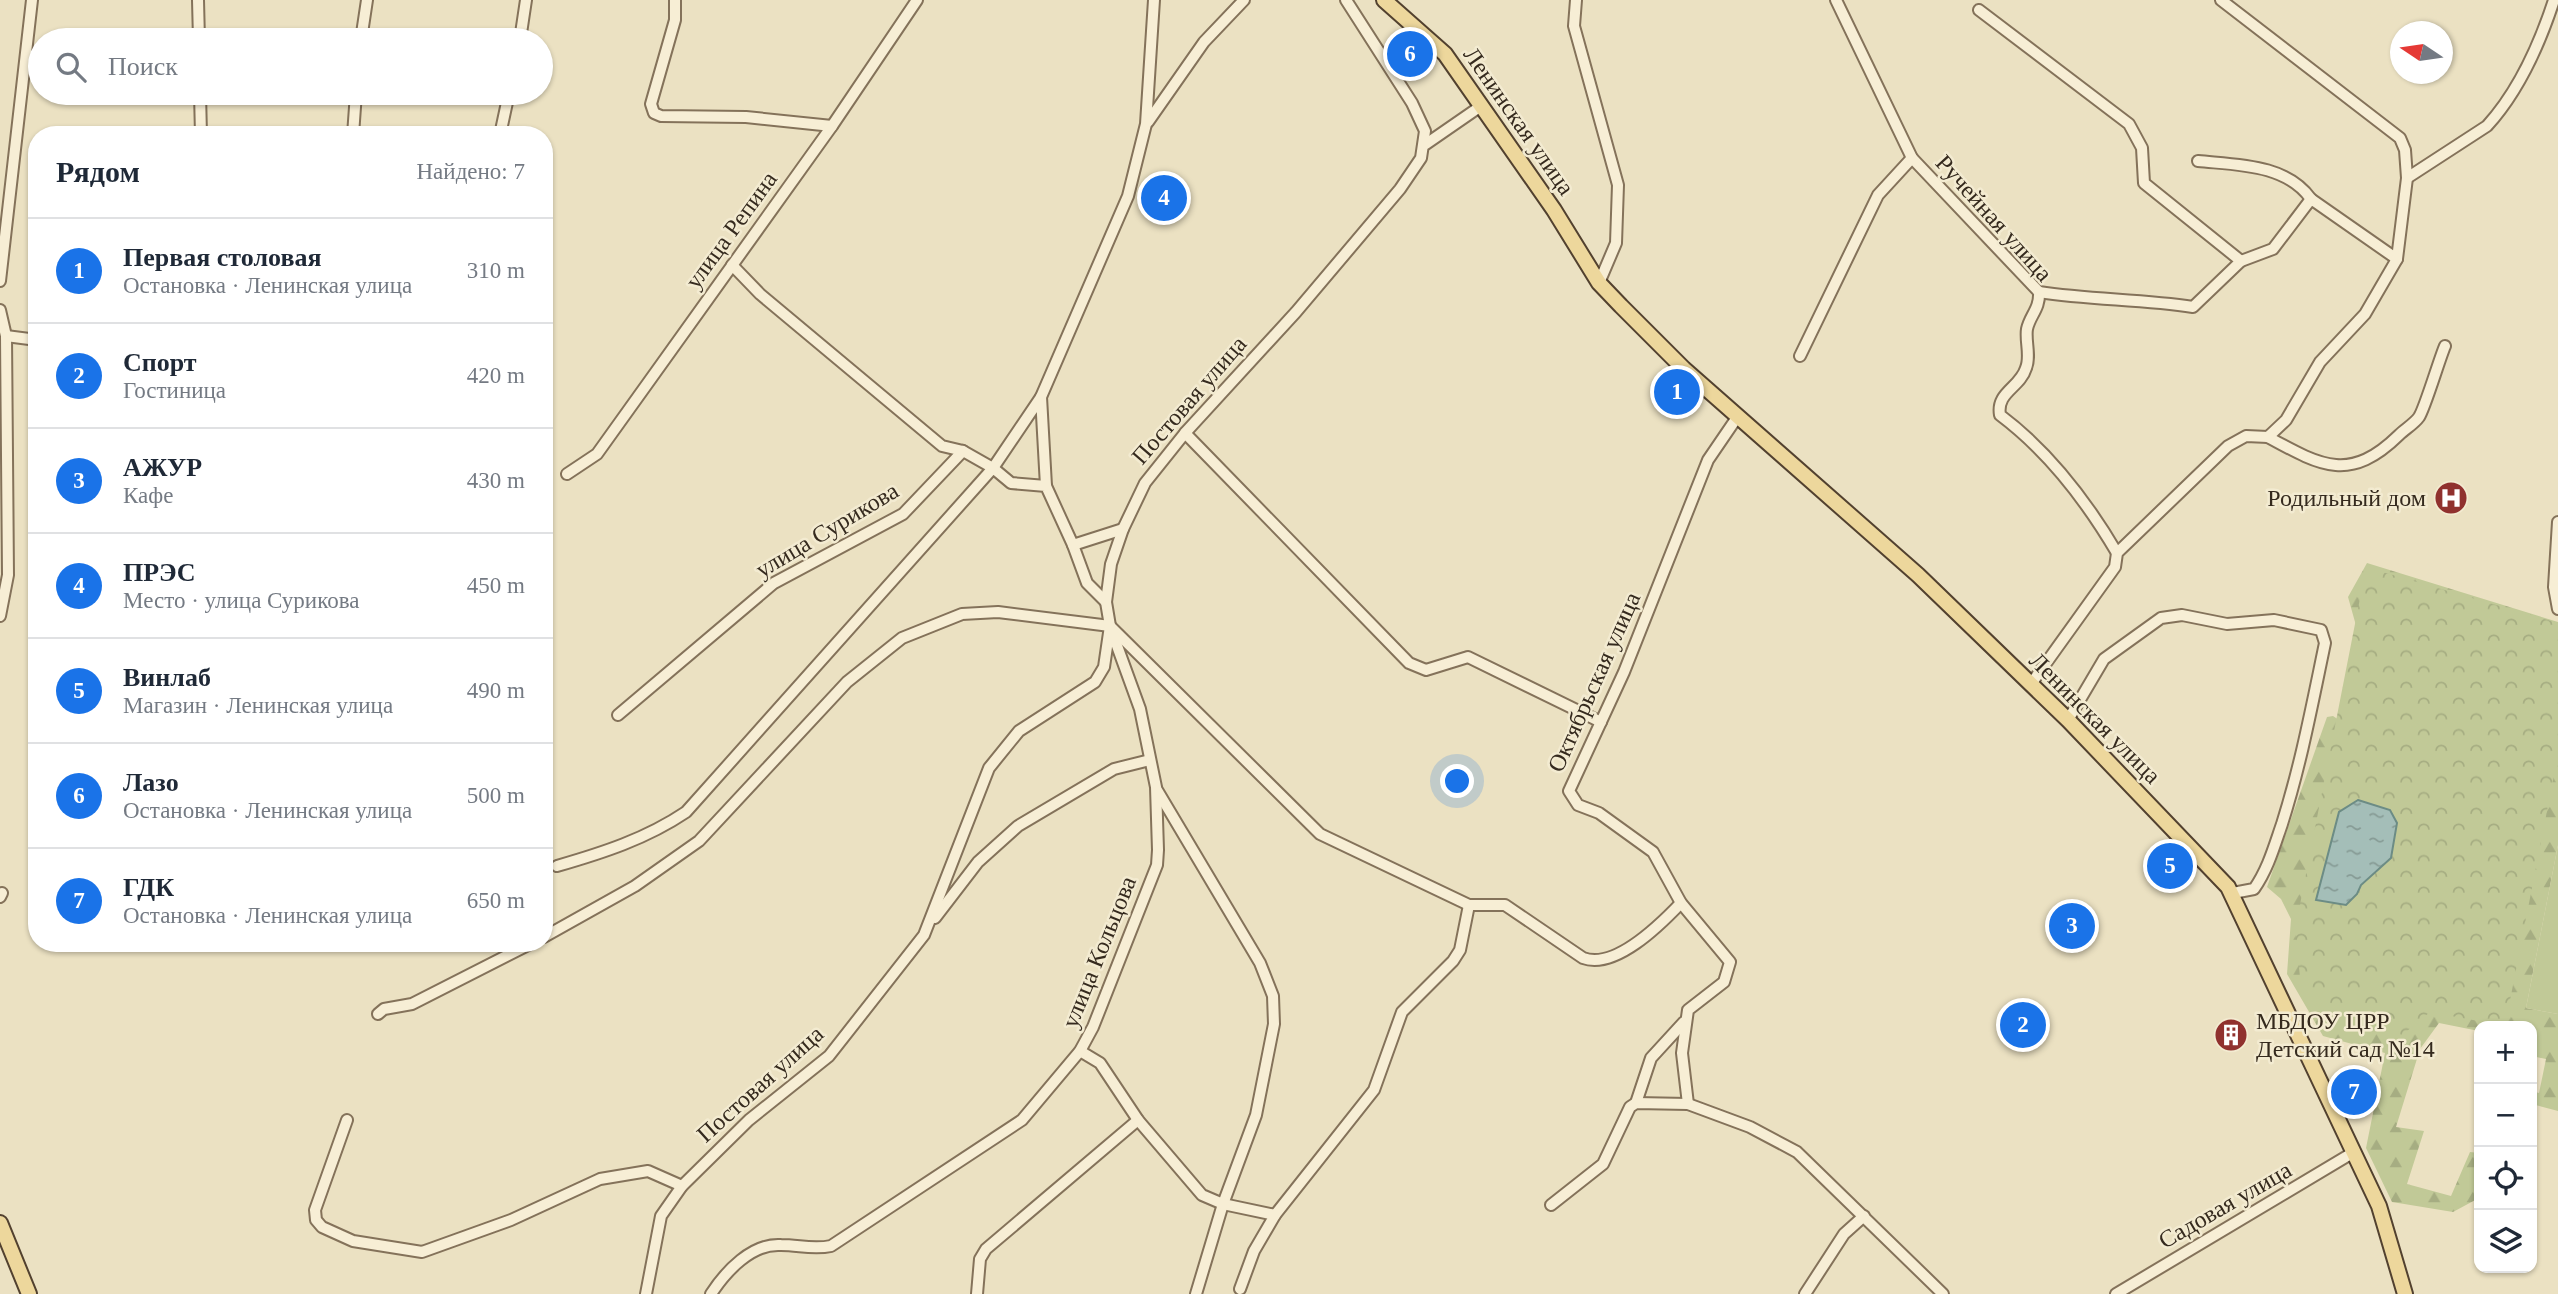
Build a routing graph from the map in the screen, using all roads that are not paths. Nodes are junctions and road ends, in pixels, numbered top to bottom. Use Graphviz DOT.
graph roads {
  1 [pos="32,0"];
  2 [pos="198,0"];
  3 [pos="367,0"];
  4 [pos="526,0"];
  5 [pos="675,0"];
  6 [pos="917,0"];
  7 [pos="1154,0"];
  8 [pos="1244,0"];
  9 [pos="1346,0"];
  10 [pos="1384,0"];
  11 [pos="1576,0"];
  12 [pos="1836,0"];
  13 [pos="2221,0"];
  14 [pos="2554,0"];
  15 [pos="1979,10"];
  16 [pos="29,28"];
  17 [pos="199,28"];
  18 [pos="363,28"];
  19 [pos="522,28"];
  20 [pos="28,35"];
  21 [pos="200,105"];
  22 [pos="355,105"];
  23 [pos="506,105"];
  24 [pos="1481,106"];
  25 [pos="1146,124"];
  26 [pos="201,126"];
  27 [pos="354,126"];
  28 [pos="502,126"];
  29 [pos="832,126"];
  30 [pos="1426,144"];
  31 [pos="1912,158"];
  32 [pos="2199,161"];
  33 [pos="2407,178"];
  34 [pos="2311,199"];
  35 [pos="2397,259"];
  36 [pos="2241,261"];
  37 [pos="732,265"];
  38 [pos="0,281"];
  39 [pos="1599,283"];
  40 [pos="2039,292"];
  41 [pos="0,310"];
  42 [pos="6,335"];
  43 [pos="28,339"];
  44 [pos="2445,346"];
  45 [pos="1800,356"];
  46 [pos="1041,397"];
  47 [pos="1738,416"];
  48 [pos="1185,433"];
  49 [pos="2269,437"];
  50 [pos="963,451"];
  51 [pos="993,468"];
  52 [pos="567,474"];
  53 [pos="1046,486"];
  54 [pos="2558,522"];
  55 [pos="1123,529"];
  56 [pos="1073,545"];
  57 [pos="2117,553"];
  58 [pos="1105,602"];
  59 [pos="2558,609"];
  60 [pos="0,616"];
  61 [pos="1110,626"];
  62 [pos="2031,684"];
  63 [pos="618,715"];
  64 [pos="2068,720"];
  65 [pos="1601,722"];
  66 [pos="1150,760"];
  67 [pos="1156,786"];
  68 [pos="556,866"];
  69 [pos="2233,893"];
  70 [pos="1681,903"];
  71 [pos="1469,905"];
  72 [pos="931,918"];
  73 [pos="553,932"];
  74 [pos="514,952"];
  75 [pos="378,1014"];
  76 [pos="1684,1022"];
  77 [pos="1080,1051"];
  78 [pos="1636,1102"];
  79 [pos="1688,1104"];
  80 [pos="347,1120"];
  81 [pos="1138,1120"];
  82 [pos="2354,1152"];
  83 [pos="682,1186"];
  84 [pos="1223,1203"];
  85 [pos="1551,1205"];
  86 [pos="1275,1215"];
  87 [pos="1864,1216"];
  88 [pos="0,1223"];
  89 [pos="1240,1289"];
  90 [pos="29,1294"];
  91 [pos="646,1294"];
  92 [pos="711,1294"];
  93 [pos="977,1294"];
  94 [pos="1196,1294"];
  95 [pos="1805,1294"];
  96 [pos="1943,1294"];
  97 [pos="2116,1294"];
  98 [pos="2405,1294"];
  1 -- 16 [label="street"];
  2 -- 17 [label="street"];
  3 -- 18 [label="street"];
  4 -- 19 [label="street"];
  5 -- 29 [label="street"];
  6 -- 29 [label="street, улица Репина"];
  7 -- 25 [label="street"];
  8 -- 25 [label="street"];
  9 -- 30 [label="street"];
  10 -- 24 [label="main road, Ленинская улица"];
  11 -- 39 [label="street, Ленинская улица"];
  12 -- 31 [label="street, Ручейная улица"];
  13 -- 33 [label="street"];
  14 -- 33 [label="street"];
  15 -- 36 [label="street"];
  20 -- 38 [label="street"];
  21 -- 26 [label="street"];
  22 -- 27 [label="street"];
  23 -- 28 [label="street"];
  24 -- 30 [label="street"];
  24 -- 39 [label="main road, Ленинская улица"];
  25 -- 46 [label="street"];
  29 -- 37 [label="street, улица Репина"];
  30 -- 48 [label="street, Постовая улица"];
  31 -- 40 [label="street, Ручейная улица"];
  31 -- 45 [label="street"];
  32 -- 34 [label="street"];
  33 -- 35 [label="street"];
  34 -- 35 [label="street"];
  34 -- 36 [label="street"];
  35 -- 49 [label="street"];
  36 -- 40 [label="street"];
  37 -- 50 [label="street"];
  37 -- 52 [label="street, улица Репина"];
  39 -- 47 [label="main road, Ленинская улица"];
  40 -- 57 [label="street, Ручейная улица"];
  41 -- 42 [label="street"];
  42 -- 43 [label="street"];
  42 -- 60 [label="street"];
  44 -- 49 [label="street"];
  46 -- 51 [label="street"];
  46 -- 53 [label="street"];
  47 -- 62 [label="main road, Ленинская улица"];
  47 -- 65 [label="street, Октябрьская улица"];
  48 -- 55 [label="street, Постовая улица"];
  48 -- 65 [label="street"];
  49 -- 57 [label="street"];
  50 -- 51 [label="street"];
  50 -- 63 [label="street, улица Сурикова"];
  51 -- 53 [label="street"];
  51 -- 68 [label="street"];
  53 -- 56 [label="street"];
  54 -- 59 [label="street"];
  55 -- 56 [label="street"];
  55 -- 58 [label="street, Постовая улица"];
  56 -- 58 [label="street"];
  57 -- 62 [label="street"];
  58 -- 61 [label="street, Постовая улица"];
  61 -- 66 [label="street, улица Кольцова"];
  61 -- 71 [label="street"];
  61 -- 72 [label="street, Постовая улица"];
  61 -- 73 [label="street"];
  62 -- 64 [label="main road, Ленинская улица"];
  64 -- 69 [label="main road, Ленинская улица"];
  64 -- 69 [label="street"];
  65 -- 70 [label="street, Октябрьская улица"];
  66 -- 67 [label="street, улица Кольцова"];
  66 -- 72 [label="street, Постовая улица"];
  67 -- 77 [label="street, улица Кольцова"];
  67 -- 84 [label="street"];
  69 -- 82 [label="main road, Ленинская улица"];
  70 -- 71 [label="street"];
  70 -- 76 [label="street, Октябрьская улица"];
  71 -- 86 [label="street"];
  72 -- 83 [label="street, Постовая улица"];
  74 -- 75 [label="street"];
  76 -- 78 [label="street"];
  76 -- 79 [label="street"];
  77 -- 81 [label="street"];
  77 -- 92 [label="street, улица Кольцова"];
  78 -- 79 [label="street"];
  78 -- 85 [label="street"];
  79 -- 87 [label="street"];
  80 -- 83 [label="street"];
  81 -- 84 [label="street"];
  81 -- 93 [label="street"];
  82 -- 97 [label="street, Садовая улица"];
  82 -- 98 [label="main road, Ленинская улица"];
  83 -- 91 [label="street, Постовая улица"];
  84 -- 86 [label="street"];
  84 -- 94 [label="street"];
  86 -- 89 [label="street"];
  87 -- 95 [label="street"];
  87 -- 96 [label="street"];
  88 -- 90 [label="main road"];
}
